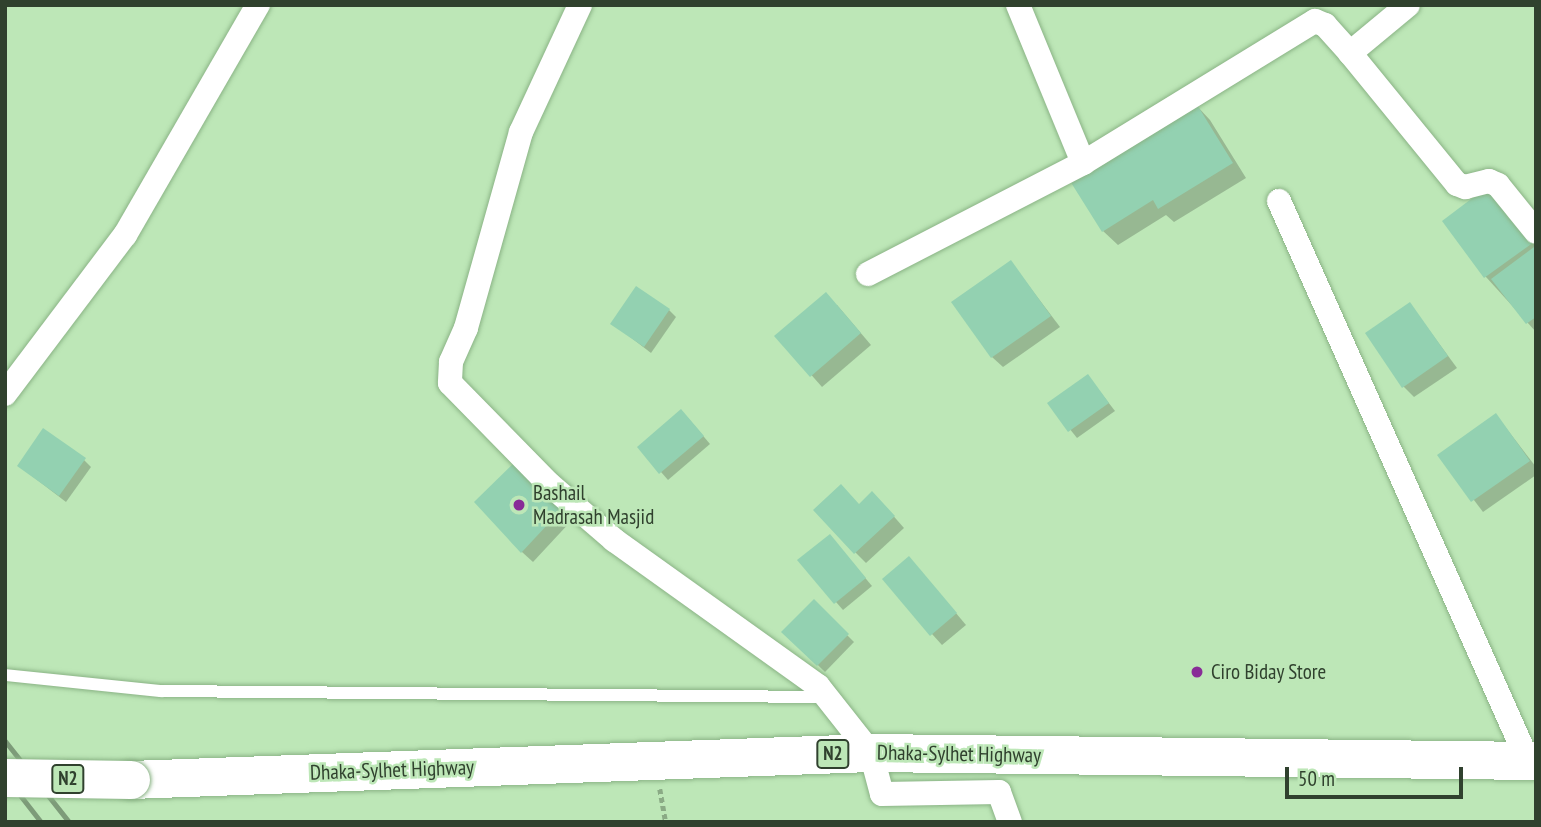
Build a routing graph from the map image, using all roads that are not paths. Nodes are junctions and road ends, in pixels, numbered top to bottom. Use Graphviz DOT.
graph roads {
  1 [pos="258,5"];
  2 [pos="580,5"];
  3 [pos="1018,5"];
  4 [pos="1408,5"];
  5 [pos="1350,53"];
  6 [pos="1083,163"];
  7 [pos="1279,201"];
  8 [pos="1536,232"];
  9 [pos="869,274"];
  10 [pos="5,394"];
  11 [pos="5,675"];
  12 [pos="828,697"];
  13 [pos="871,752"];
  14 [pos="1532,761"];
  15 [pos="5,778"];
  16 [pos="1010,822"];
  1 -- 10 [label="street"];
  2 -- 12 [label="street"];
  3 -- 6 [label="street"];
  4 -- 5 [label="street"];
  5 -- 6 [label="street"];
  5 -- 8 [label="street"];
  6 -- 9 [label="street"];
  7 -- 14 [label="street"];
  11 -- 12 [label="lane"];
  12 -- 13 [label="street"];
  13 -- 14 [label="highway, Dhaka-Sylhet Highway / N2"];
  13 -- 15 [label="highway, Dhaka-Sylhet Highway / N2, bridge"];
  13 -- 16 [label="street"];
}
